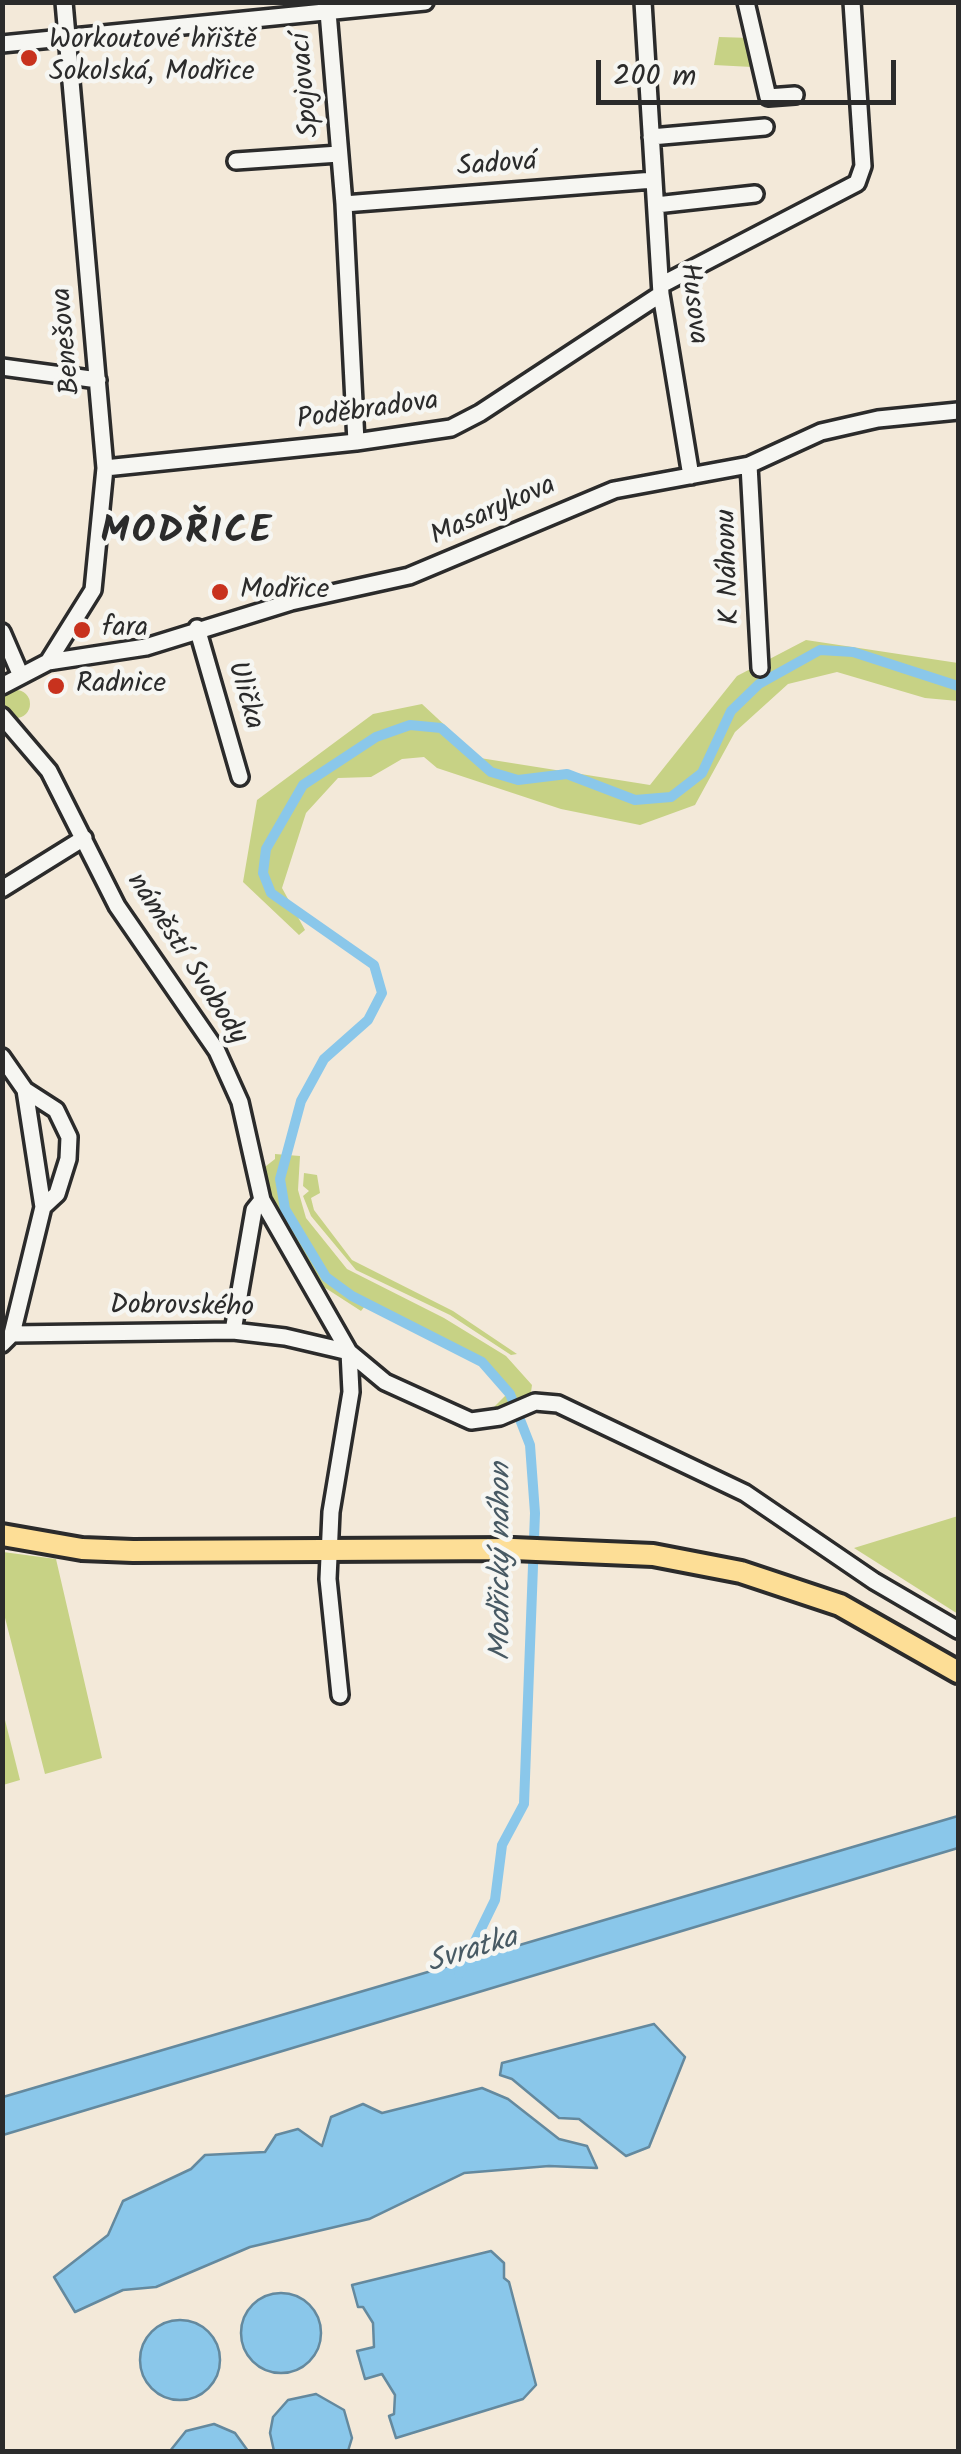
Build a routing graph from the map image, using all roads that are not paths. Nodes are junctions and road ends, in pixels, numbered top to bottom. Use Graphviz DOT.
graph roads {
  1 [pos="64,2"];
  2 [pos="426,2"];
  3 [pos="644,2"];
  4 [pos="746,2"];
  5 [pos="852,2"];
  6 [pos="328,12"];
  7 [pos="67,36"];
  8 [pos="2,44"];
  9 [pos="794,95"];
  10 [pos="765,128"];
  11 [pos="651,138"];
  12 [pos="339,154"];
  13 [pos="236,162"];
  14 [pos="654,180"];
  15 [pos="755,194"];
  16 [pos="344,204"];
  17 [pos="656,204"];
  18 [pos="661,289"];
  19 [pos="2,367"];
  20 [pos="98,380"];
  21 [pos="958,411"];
  22 [pos="356,442"];
  23 [pos="748,465"];
  24 [pos="105,468"];
  25 [pos="691,476"];
  26 [pos="198,628"];
  27 [pos="2,632"];
  28 [pos="48,662"];
  29 [pos="760,668"];
  30 [pos="22,676"];
  31 [pos="2,686"];
  32 [pos="2,716"];
  33 [pos="240,777"];
  34 [pos="84,838"];
  35 [pos="2,888"];
  36 [pos="2,1057"];
  37 [pos="25,1090"];
  38 [pos="262,1200"];
  39 [pos="43,1207"];
  40 [pos="233,1331"];
  41 [pos="7,1339"];
  42 [pos="349,1352"];
  43 [pos="2,1535"];
  44 [pos="329,1550"];
  45 [pos="958,1630"];
  46 [pos="958,1672"];
  47 [pos="340,1695"];
  1 -- 7 [label="street, Benešova"];
  2 -- 6 [label="street"];
  3 -- 11 [label="street, Husova"];
  4 -- 9 [label="street"];
  5 -- 18 [label="street, Poděbradova"];
  6 -- 7 [label="street"];
  6 -- 12 [label="street, Spojovací"];
  7 -- 8 [label="street"];
  7 -- 20 [label="street, Benešova"];
  10 -- 11 [label="street"];
  11 -- 14 [label="street, Husova"];
  12 -- 13 [label="street"];
  12 -- 16 [label="street"];
  14 -- 16 [label="street, Sadová"];
  14 -- 17 [label="street, Husova"];
  15 -- 17 [label="street"];
  16 -- 22 [label="street"];
  17 -- 18 [label="street, Husova"];
  18 -- 22 [label="street, Poděbradova"];
  18 -- 25 [label="street, Husova"];
  19 -- 20 [label="street"];
  20 -- 24 [label="street, Benešova"];
  21 -- 23 [label="street, Masarykova"];
  22 -- 24 [label="street, Poděbradova"];
  23 -- 25 [label="street, Masarykova"];
  23 -- 29 [label="street, K Náhonu"];
  24 -- 28 [label="street, Benešova"];
  25 -- 26 [label="street, Masarykova"];
  26 -- 28 [label="street, Masarykova"];
  26 -- 33 [label="street, Ulička"];
  27 -- 30 [label="street"];
  28 -- 30 [label="street"];
  30 -- 31 [label="street"];
  32 -- 34 [label="street, náměstí Svobody"];
  34 -- 35 [label="street"];
  34 -- 38 [label="street, náměstí Svobody"];
  36 -- 37 [label="street"];
  37 -- 39 [label="street"];
  37 -- 39 [label="street"];
  38 -- 40 [label="street"];
  38 -- 42 [label="street, náměstí Svobody"];
  39 -- 41 [label="street"];
  40 -- 41 [label="street, Dobrovského"];
  40 -- 42 [label="street, Dobrovského"];
  42 -- 44 [label="street"];
  42 -- 45 [label="street"];
  43 -- 44 [label="main road"];
  44 -- 46 [label="main road"];
  44 -- 47 [label="street"];
}
